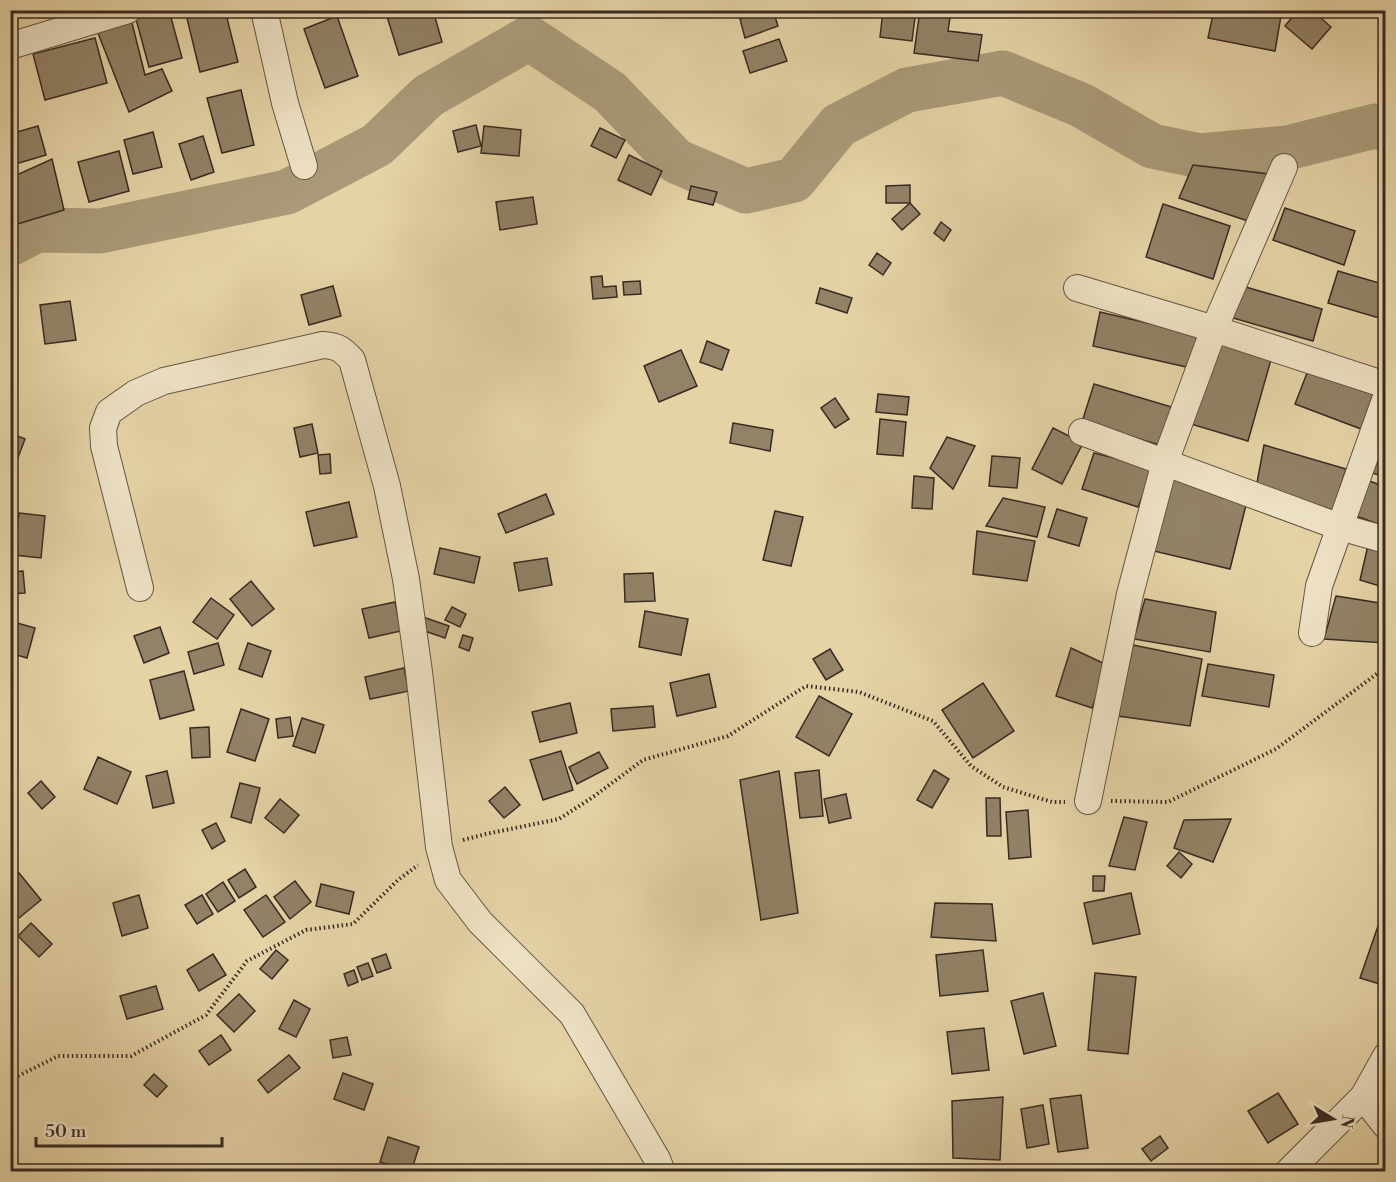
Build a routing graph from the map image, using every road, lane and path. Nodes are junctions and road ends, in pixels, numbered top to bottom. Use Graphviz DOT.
graph roads {
  1 [pos="128,10"];
  2 [pos="264,10"];
  3 [pos="10,46"];
  4 [pos="304,166"];
  5 [pos="1284,167"];
  6 [pos="1077,288"];
  7 [pos="1214,328"];
  8 [pos="1386,385"];
  9 [pos="1386,397"];
  10 [pos="1082,432"];
  11 [pos="1165,462"];
  12 [pos="1340,526"];
  13 [pos="1386,540"];
  14 [pos="140,588"];
  15 [pos="1312,633"];
  16 [pos="1386,667"];
  17 [pos="1088,801"];
  18 [pos="439,847"];
  19 [pos="1386,1056"];
  20 [pos="10,1080"];
  21 [pos="1363,1097"];
  22 [pos="1386,1126"];
  23 [pos="662,1172"];
  24 [pos="1287,1172"];
  1 -- 3 [label="street"];
  2 -- 4 [label="street"];
  5 -- 7 [label="street"];
  6 -- 7 [label="street"];
  7 -- 8 [label="street"];
  7 -- 11 [label="street"];
  9 -- 12 [label="street"];
  10 -- 11 [label="street"];
  11 -- 12 [label="street"];
  11 -- 17 [label="street"];
  12 -- 13 [label="street"];
  12 -- 15 [label="street"];
  14 -- 18 [label="street"];
  16 -- 17 [label="path"];
  17 -- 18 [label="path"];
  18 -- 20 [label="path"];
  18 -- 23 [label="street"];
  19 -- 21 [label="street"];
  21 -- 22 [label="street"];
  21 -- 24 [label="street"];
}
